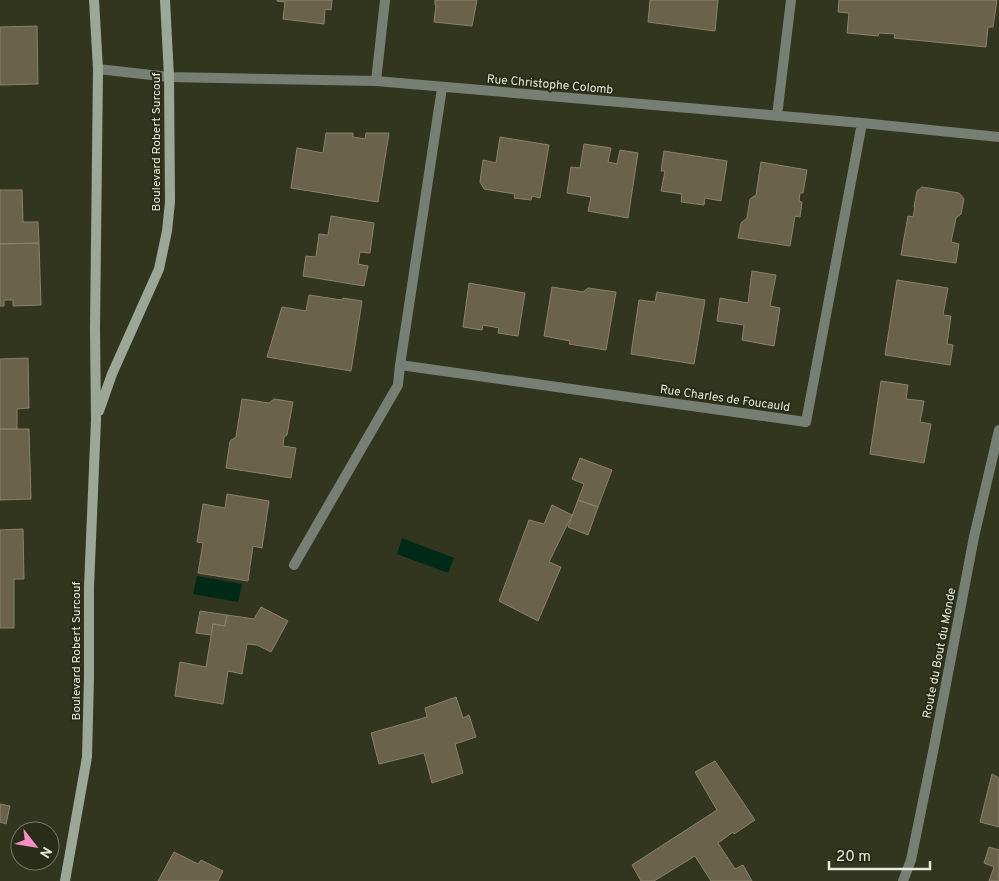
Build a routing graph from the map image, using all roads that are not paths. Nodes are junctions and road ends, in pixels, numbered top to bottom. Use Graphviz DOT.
graph roads {
  1 [pos="94,0"];
  2 [pos="165,0"];
  3 [pos="385,0"];
  4 [pos="791,0"];
  5 [pos="98,69"];
  6 [pos="169,77"];
  7 [pos="376,81"];
  8 [pos="442,88"];
  9 [pos="777,116"];
  10 [pos="862,123"];
  11 [pos="999,137"];
  12 [pos="400,365"];
  13 [pos="96,420"];
  14 [pos="999,430"];
  15 [pos="294,565"];
  16 [pos="65,881"];
  17 [pos="902,881"];
  1 -- 5 [label="street, Boulevard Robert Surcouf"];
  2 -- 6 [label="street, Boulevard Robert Surcouf"];
  3 -- 7 [label="street"];
  4 -- 9 [label="street"];
  5 -- 6 [label="street, Rue Christophe Colomb"];
  5 -- 13 [label="street, Boulevard Robert Surcouf"];
  6 -- 7 [label="street, Rue Christophe Colomb"];
  6 -- 13 [label="street, Boulevard Robert Surcouf"];
  7 -- 8 [label="street, Rue Christophe Colomb"];
  8 -- 9 [label="street, Rue Christophe Colomb"];
  8 -- 12 [label="street"];
  9 -- 10 [label="street, Rue Christophe Colomb"];
  10 -- 11 [label="street, Rue Christophe Colomb"];
  10 -- 12 [label="street, Rue Charles de Foucauld"];
  12 -- 15 [label="street"];
  13 -- 16 [label="street, Boulevard Robert Surcouf"];
  14 -- 17 [label="street, Route du Bout du Monde"];
}
